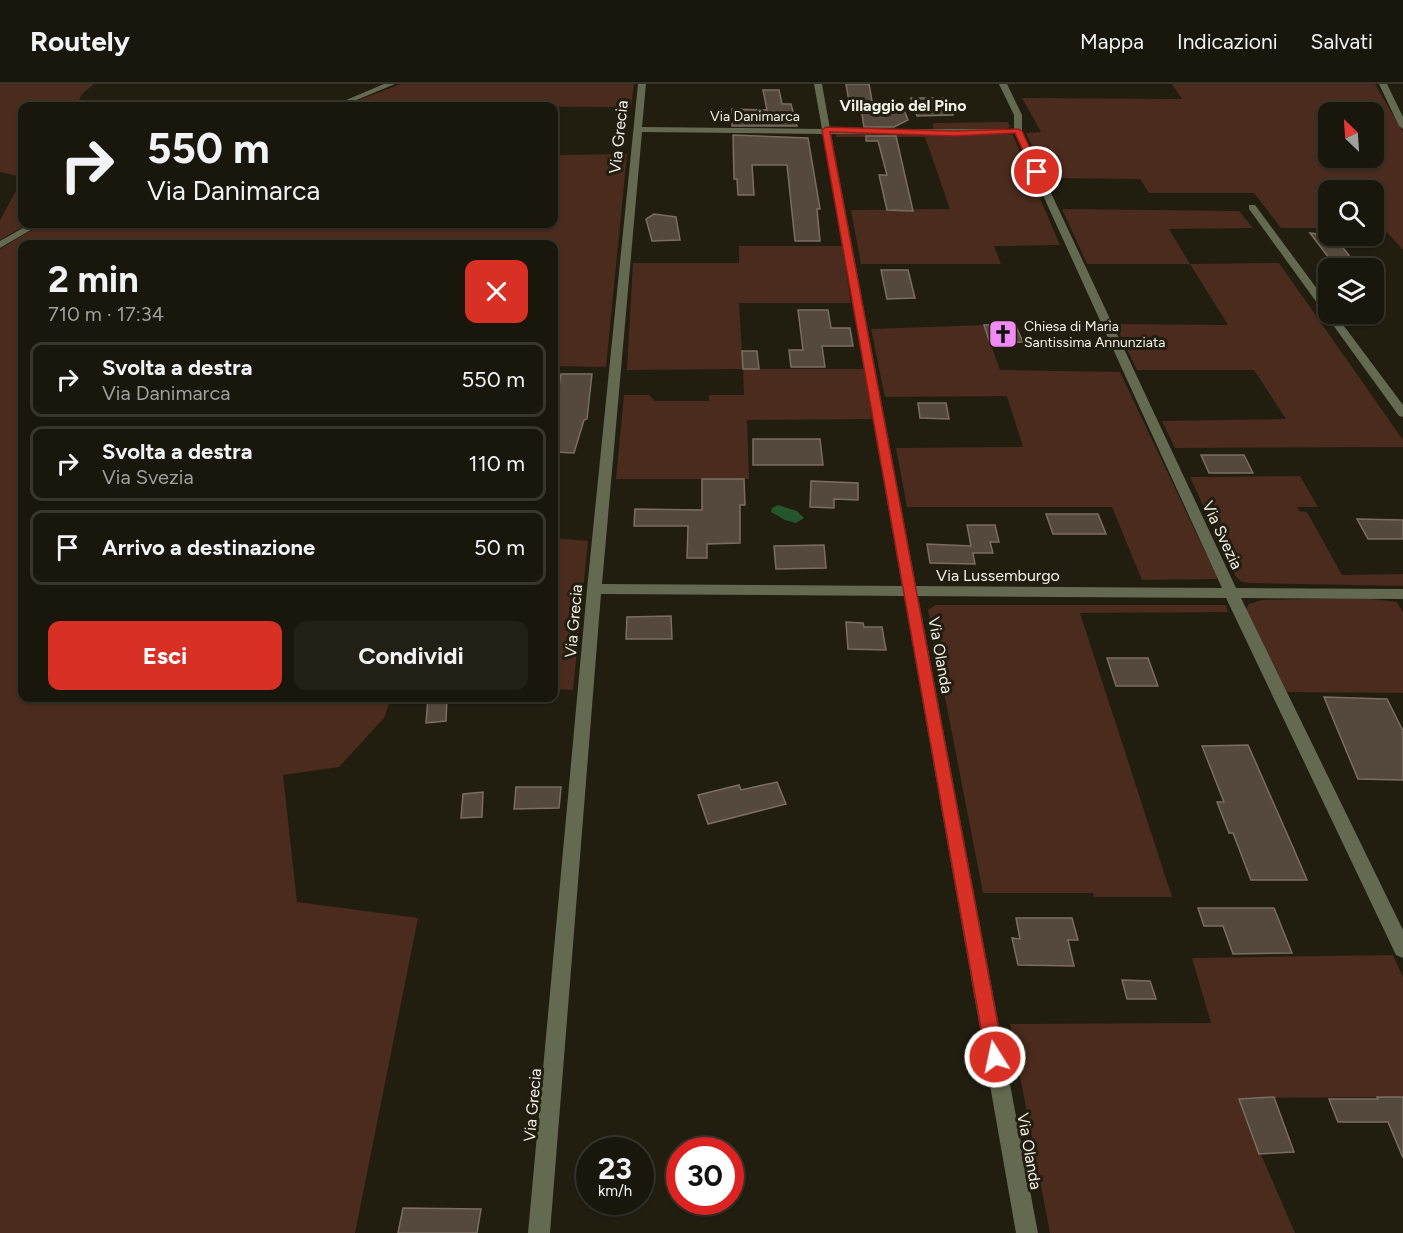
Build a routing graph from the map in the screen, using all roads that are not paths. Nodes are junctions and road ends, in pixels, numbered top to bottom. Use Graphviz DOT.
graph roads {
  1 [pos="391,84"];
  2 [pos="642,84"];
  3 [pos="818,84"];
  4 [pos="1003,84"];
  5 [pos="1383,84"];
  6 [pos="346,102"];
  7 [pos="1403,126"];
  8 [pos="636,129"];
  9 [pos="826,130"];
  10 [pos="1018,131"];
  11 [pos="1252,207"];
  12 [pos="29,228"];
  13 [pos="0,245"];
  14 [pos="1318,297"];
  15 [pos="1338,324"];
  16 [pos="1403,413"];
  17 [pos="594,589"];
  18 [pos="912,592"];
  19 [pos="1231,593"];
  20 [pos="1403,594"];
  21 [pos="1403,950"];
  22 [pos="539,1233"];
  23 [pos="1027,1233"];
  1 -- 6 [label="street"];
  2 -- 8 [label="street, Via Grecia"];
  3 -- 9 [label="street, Via Olanda"];
  4 -- 10 [label="street, Via Svezia"];
  5 -- 7 [label="street"];
  8 -- 9 [label="street, Via Danimarca"];
  8 -- 17 [label="street, Via Grecia"];
  9 -- 10 [label="street, Via Danimarca"];
  9 -- 18 [label="street, Via Olanda"];
  10 -- 19 [label="street, Via Svezia"];
  11 -- 14 [label="street"];
  12 -- 13 [label="street"];
  15 -- 16 [label="street"];
  17 -- 18 [label="street, Via Lussemburgo"];
  17 -- 22 [label="street, Via Grecia"];
  18 -- 19 [label="street, Via Lussemburgo"];
  18 -- 23 [label="street, Via Olanda"];
  19 -- 20 [label="street, Via Lussemburgo"];
  19 -- 21 [label="street, Via Svezia"];
}
